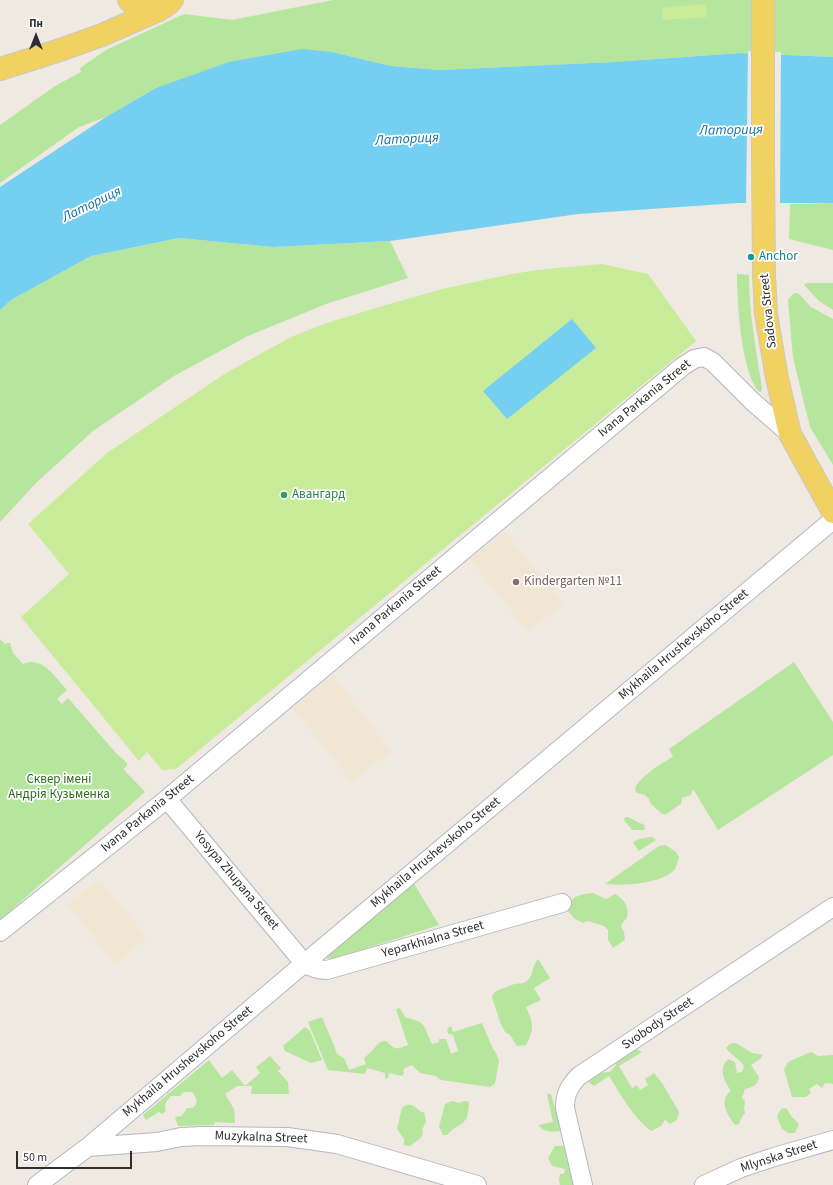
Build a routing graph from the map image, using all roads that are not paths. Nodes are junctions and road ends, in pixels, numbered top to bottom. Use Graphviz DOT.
graph roads {
  1 [pos="123,0"];
  2 [pos="129,0"];
  3 [pos="763,0"];
  4 [pos="169,3"];
  5 [pos="113,30"];
  6 [pos="0,69"];
  7 [pos="790,434"];
  8 [pos="833,512"];
  9 [pos="833,520"];
  10 [pos="167,799"];
  11 [pos="562,903"];
  12 [pos="833,907"];
  13 [pos="0,932"];
  14 [pos="304,963"];
  15 [pos="833,1140"];
  16 [pos="88,1147"];
  17 [pos="37,1185"];
  18 [pos="477,1185"];
  19 [pos="583,1185"];
  20 [pos="704,1185"];
  1 -- 5 [label="main road"];
  2 -- 4 [label="main road"];
  3 -- 7 [label="main road, Sadova Street"];
  4 -- 5 [label="main road"];
  5 -- 6 [label="main road"];
  7 -- 8 [label="main road, Sadova Street"];
  7 -- 10 [label="street, Ivana Parkania Street"];
  9 -- 14 [label="street, Mykhaila Hrushevskoho Street"];
  10 -- 13 [label="street, Ivana Parkania Street"];
  10 -- 14 [label="street, Yosypa Zhupana Street"];
  11 -- 14 [label="street, Yeparkhialna Street"];
  12 -- 19 [label="street, Svobody Street"];
  14 -- 16 [label="street, Mykhaila Hrushevskoho Street"];
  15 -- 20 [label="street, Mlynska Street"];
  16 -- 17 [label="street, Mykhaila Hrushevskoho Street"];
  16 -- 18 [label="street, Muzykalna Street"];
}
